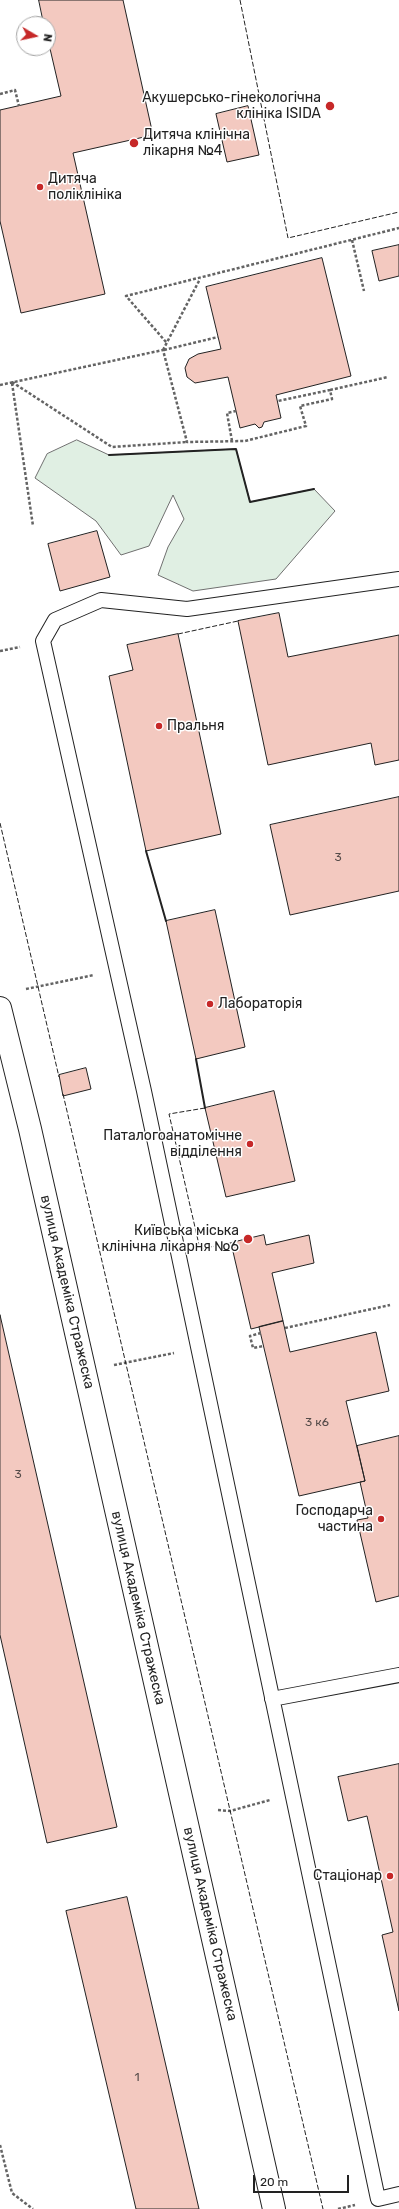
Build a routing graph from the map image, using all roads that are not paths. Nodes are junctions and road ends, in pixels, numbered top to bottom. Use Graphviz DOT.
graph roads {
  1 [pos="399,579"];
  2 [pos="0,1008"];
  3 [pos="399,1675"];
  4 [pos="272,1699"];
  5 [pos="399,2194"];
  6 [pos="274,2209"];
  1 -- 4 [label="lane"];
  2 -- 6 [label="street, вулиця Академіка Стражеска"];
  3 -- 4 [label="lane"];
  4 -- 5 [label="lane"];
}
